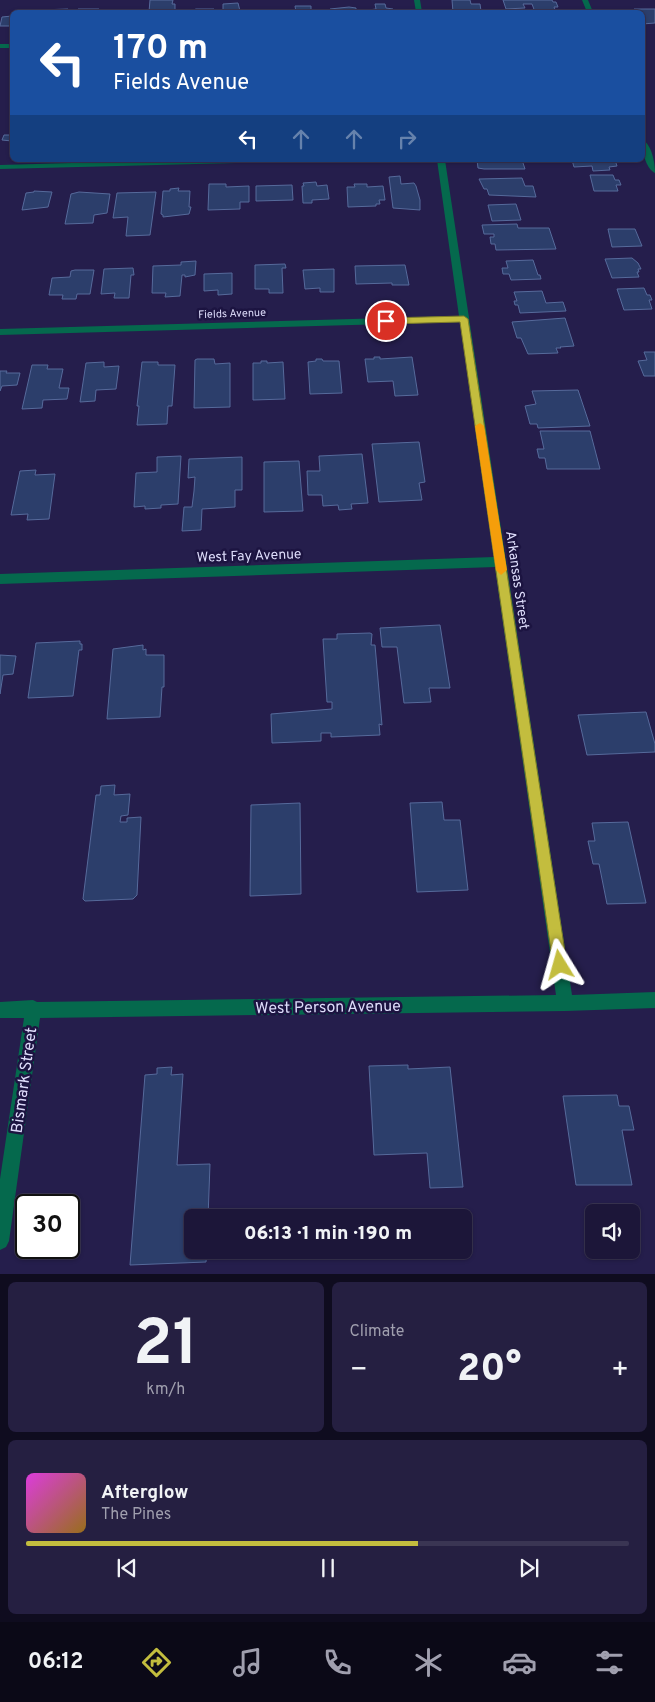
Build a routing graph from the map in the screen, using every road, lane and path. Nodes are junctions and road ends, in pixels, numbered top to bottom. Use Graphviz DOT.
graph roads {
  1 [pos="645,148"];
  2 [pos="194,162"];
  3 [pos="441,162"];
  4 [pos="0,167"];
  5 [pos="655,171"];
  6 [pos="464,319"];
  7 [pos="0,332"];
  8 [pos="500,562"];
  9 [pos="0,579"];
  10 [pos="655,1000"];
  11 [pos="565,1003"];
  12 [pos="33,1008"];
  13 [pos="0,1010"];
  14 [pos="0,1241"];
  1 -- 5 [label="street"];
  2 -- 4 [label="street"];
  3 -- 6 [label="street, Arkansas Street"];
  6 -- 7 [label="street, Fields Avenue"];
  6 -- 8 [label="street, Arkansas Street"];
  8 -- 9 [label="street, West Fay Avenue"];
  8 -- 11 [label="street, Arkansas Street"];
  10 -- 11 [label="street, West Person Avenue"];
  11 -- 12 [label="street, West Person Avenue"];
  12 -- 13 [label="street, West Person Avenue"];
  12 -- 14 [label="street, Bismark Street"];
}
